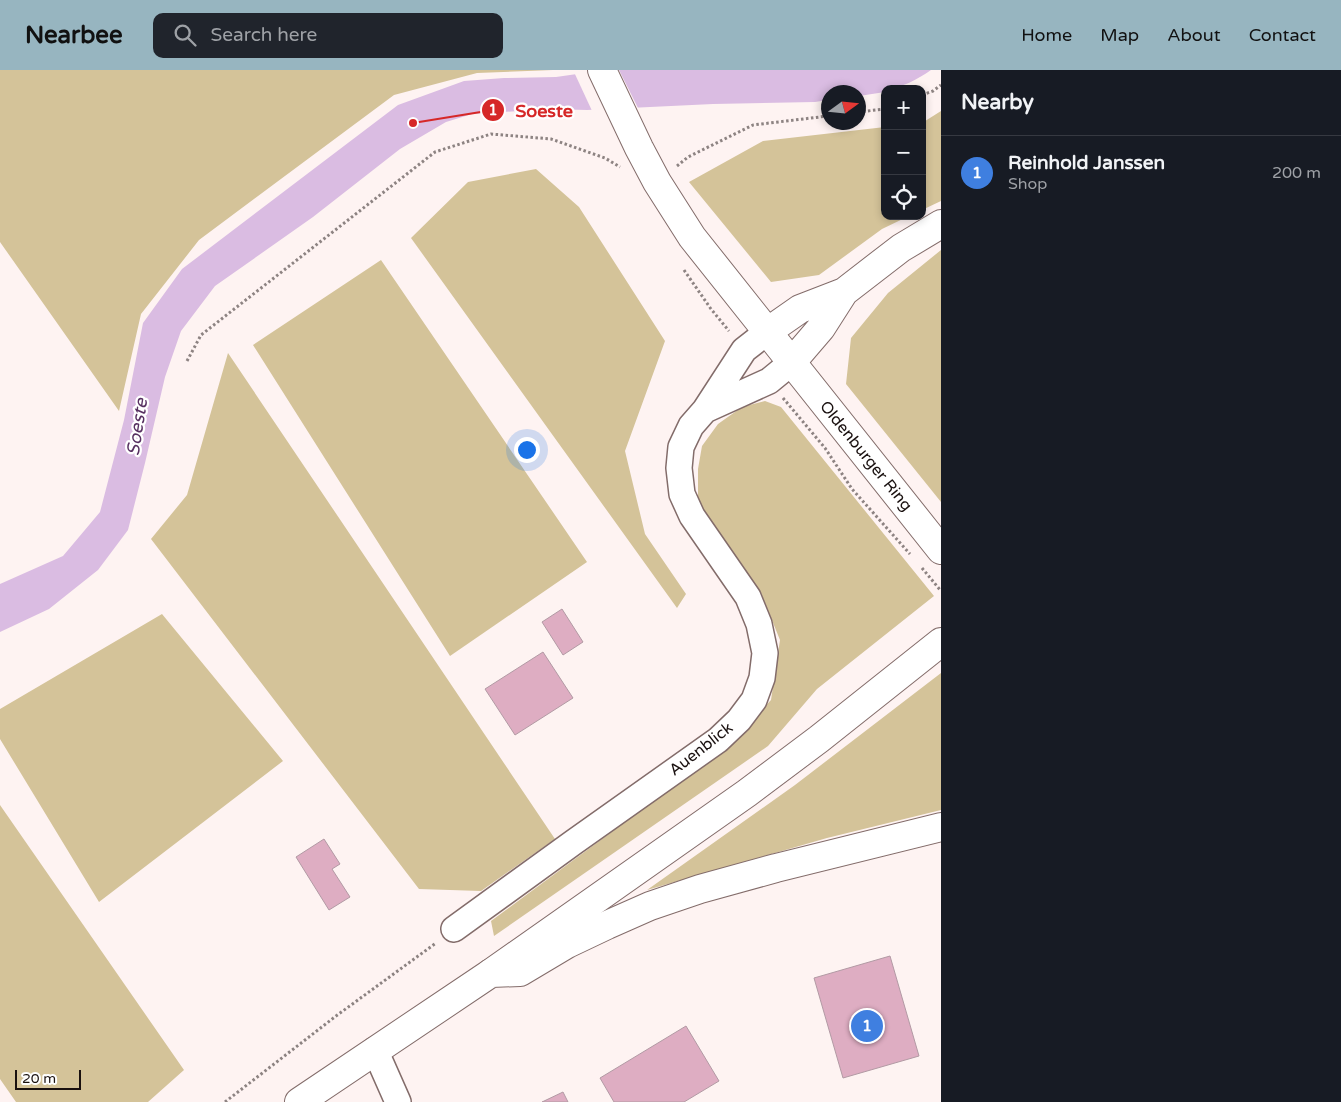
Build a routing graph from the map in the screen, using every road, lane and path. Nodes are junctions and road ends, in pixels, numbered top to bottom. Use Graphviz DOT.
graph roads {
  1 [pos="602,70"];
  2 [pos="941,85"];
  3 [pos="926,94"];
  4 [pos="881,109"];
  5 [pos="866,111"];
  6 [pos="821,117"];
  7 [pos="647,164"];
  8 [pos="941,224"];
  9 [pos="844,292"];
  10 [pos="767,332"];
  11 [pos="187,361"];
  12 [pos="792,363"];
  13 [pos="705,410"];
  14 [pos="941,550"];
  15 [pos="925,571"];
  16 [pos="941,591"];
  17 [pos="941,642"];
  18 [pos="941,827"];
  19 [pos="454,929"];
  20 [pos="490,973"];
  21 [pos="375,1050"];
  22 [pos="226,1102"];
  23 [pos="299,1102"];
  24 [pos="398,1102"];
  1 -- 7 [label="main road"];
  2 -- 3 [label="path"];
  4 -- 5 [label="path"];
  6 -- 7 [label="path"];
  7 -- 10 [label="main road, Oldenburger Ring"];
  7 -- 11 [label="path"];
  8 -- 9 [label="main road"];
  9 -- 10 [label="main road"];
  9 -- 12 [label="main road"];
  10 -- 12 [label="main road, Oldenburger Ring"];
  10 -- 13 [label="street, Auenblick"];
  12 -- 13 [label="street, Auenblick"];
  12 -- 14 [label="main road, Oldenburger Ring"];
  13 -- 19 [label="street, Auenblick"];
  15 -- 16 [label="path"];
  17 -- 20 [label="main road"];
  18 -- 20 [label="main road"];
  19 -- 22 [label="path"];
  20 -- 21 [label="main road"];
  21 -- 23 [label="main road"];
  21 -- 24 [label="street"];
}
